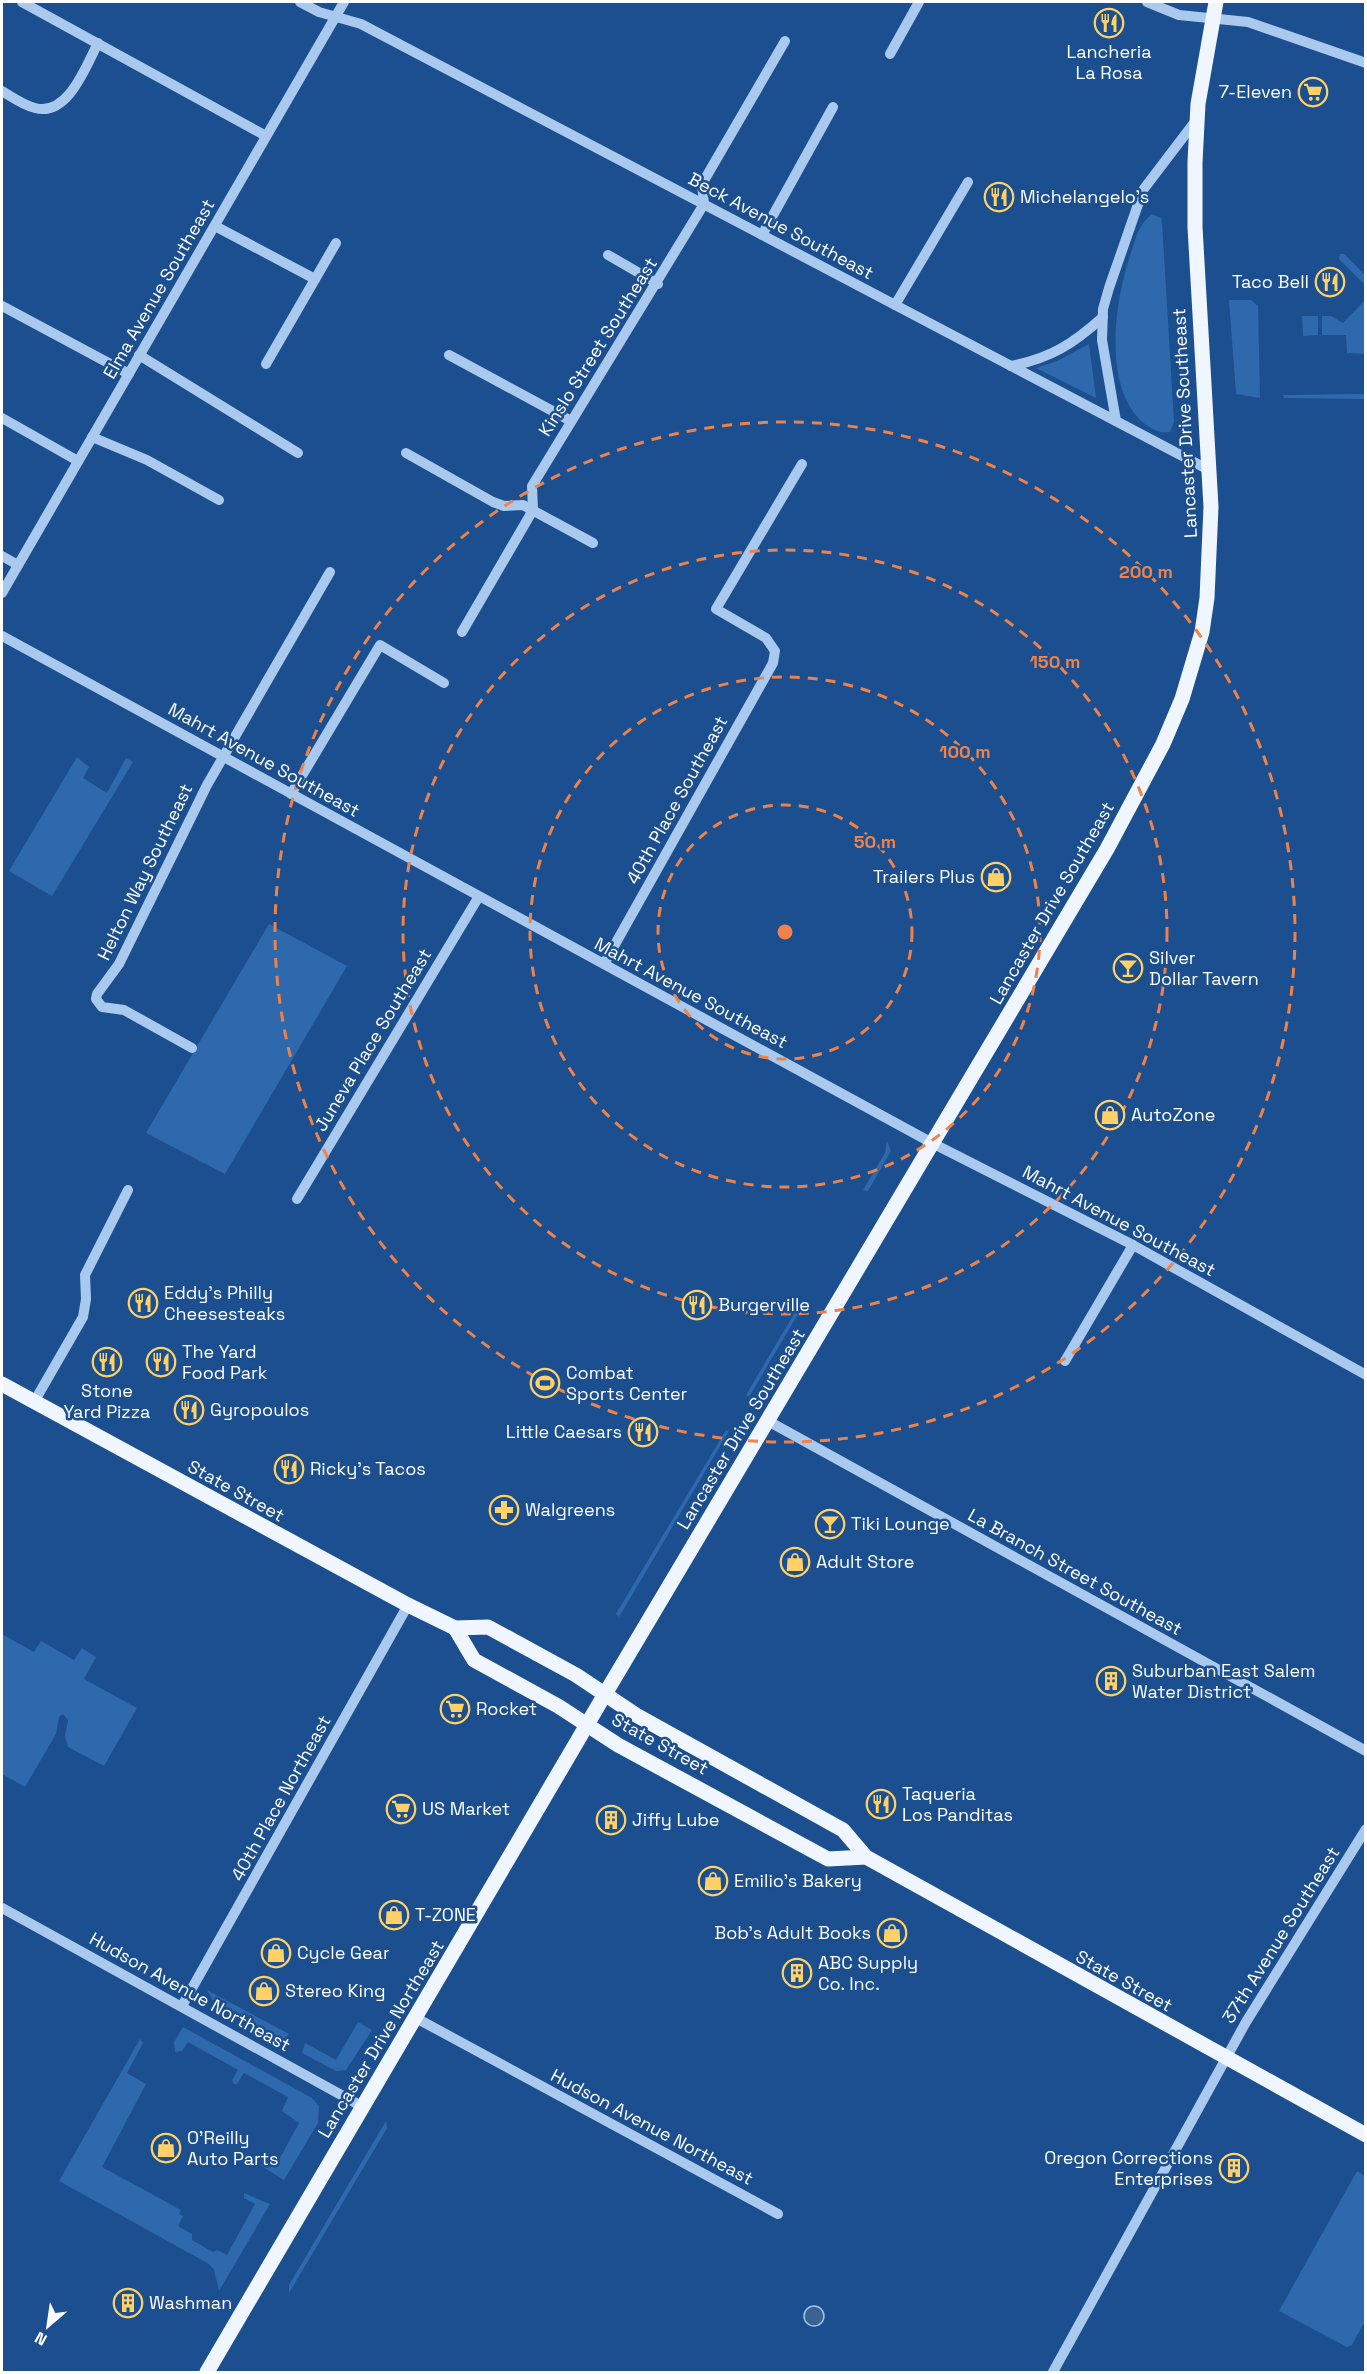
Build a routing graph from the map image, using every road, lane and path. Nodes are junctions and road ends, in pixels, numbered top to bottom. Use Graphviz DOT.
graph roads {
  1 [pos="22,2"];
  2 [pos="300,2"];
  3 [pos="344,2"];
  4 [pos="920,2"];
  5 [pos="1147,2"];
  6 [pos="1216,2"];
  7 [pos="337,15"];
  8 [pos="1213,18"];
  9 [pos="785,41"];
  10 [pos="98,43"];
  11 [pos="890,54"];
  12 [pos="1365,63"];
  13 [pos="2,91"];
  14 [pos="833,107"];
  15 [pos="1197,118"];
  16 [pos="266,136"];
  17 [pos="968,182"];
  18 [pos="704,204"];
  19 [pos="215,226"];
  20 [pos="762,235"];
  21 [pos="336,243"];
  22 [pos="608,255"];
  23 [pos="315,279"];
  24 [pos="658,284"];
  25 [pos="896,305"];
  26 [pos="2,306"];
  27 [pos="1103,317"];
  28 [pos="449,355"];
  29 [pos="140,356"];
  30 [pos="267,364"];
  31 [pos="1011,366"];
  32 [pos="129,374"];
  33 [pos="2,418"];
  34 [pos="571,421"];
  35 [pos="1116,421"];
  36 [pos="92,437"];
  37 [pos="298,453"];
  38 [pos="406,453"];
  39 [pos="78,461"];
  40 [pos="802,464"];
  41 [pos="1209,470"];
  42 [pos="219,500"];
  43 [pos="533,510"];
  44 [pos="593,543"];
  45 [pos="2,556"];
  46 [pos="18,565"];
  47 [pos="330,572"];
  48 [pos="2,593"];
  49 [pos="462,632"];
  50 [pos="2,636"];
  51 [pos="444,683"];
  52 [pos="224,756"];
  53 [pos="291,794"];
  54 [pos="478,898"];
  55 [pos="604,964"];
  56 [pos="192,1048"];
  57 [pos="934,1144"];
  58 [pos="128,1190"];
  59 [pos="297,1199"];
  60 [pos="1133,1245"];
  61 [pos="1065,1361"];
  62 [pos="1365,1375"];
  63 [pos="2,1384"];
  64 [pos="34,1402"];
  65 [pos="768,1422"];
  66 [pos="408,1605"];
  67 [pos="455,1628"];
  68 [pos="605,1694"];
  69 [pos="587,1725"];
  70 [pos="1365,1751"];
  71 [pos="1364,1834"];
  72 [pos="866,1857"];
  73 [pos="2,1908"];
  74 [pos="182,2006"];
  75 [pos="416,2018"];
  76 [pos="1226,2059"];
  77 [pos="363,2107"];
  78 [pos="1365,2135"];
  79 [pos="778,2214"];
  80 [pos="207,2373"];
  81 [pos="1053,2373"];
  1 -- 10 [label="street"];
  2 -- 7 [label="street, Beck Avenue Southeast"];
  3 -- 7 [label="street, Elma Avenue Southeast"];
  4 -- 11 [label="street"];
  5 -- 8 [label="street"];
  6 -- 8 [label="main road, Lancaster Drive Southeast"];
  7 -- 16 [label="street, Elma Avenue Southeast"];
  7 -- 18 [label="street, Beck Avenue Southeast"];
  8 -- 12 [label="street"];
  8 -- 15 [label="main road, Lancaster Drive Southeast"];
  9 -- 18 [label="street"];
  10 -- 13 [label="street"];
  10 -- 16 [label="street"];
  14 -- 20 [label="street"];
  15 -- 27 [label="street"];
  15 -- 41 [label="main road, Lancaster Drive Southeast"];
  16 -- 19 [label="street, Elma Avenue Southeast"];
  17 -- 25 [label="street"];
  18 -- 20 [label="street, Beck Avenue Southeast"];
  18 -- 24 [label="street, Kinslo Street Southeast"];
  19 -- 23 [label="street"];
  19 -- 29 [label="street, Elma Avenue Southeast"];
  20 -- 25 [label="street, Beck Avenue Southeast"];
  21 -- 23 [label="street"];
  22 -- 24 [label="street"];
  23 -- 30 [label="street"];
  24 -- 34 [label="street, Kinslo Street Southeast"];
  25 -- 31 [label="street, Beck Avenue Southeast"];
  26 -- 32 [label="street"];
  27 -- 31 [label="street"];
  27 -- 35 [label="street"];
  28 -- 34 [label="street"];
  29 -- 32 [label="street, Elma Avenue Southeast"];
  29 -- 37 [label="street"];
  31 -- 35 [label="street, Beck Avenue Southeast"];
  32 -- 36 [label="street, Elma Avenue Southeast"];
  33 -- 39 [label="street"];
  34 -- 43 [label="street, Kinslo Street Southeast"];
  35 -- 41 [label="street, Beck Avenue Southeast"];
  36 -- 39 [label="street, Elma Avenue Southeast"];
  36 -- 42 [label="street"];
  38 -- 43 [label="street"];
  39 -- 46 [label="street, Elma Avenue Southeast"];
  40 -- 55 [label="street, 40th Place Southeast"];
  41 -- 57 [label="main road, Lancaster Drive Southeast"];
  43 -- 44 [label="street"];
  43 -- 49 [label="street"];
  45 -- 46 [label="street"];
  46 -- 48 [label="street, Elma Avenue Southeast"];
  47 -- 52 [label="street"];
  50 -- 52 [label="street, Mahrt Avenue Southeast"];
  51 -- 53 [label="street"];
  52 -- 53 [label="street, Mahrt Avenue Southeast"];
  52 -- 56 [label="street, Helton Way Southeast"];
  53 -- 54 [label="street, Mahrt Avenue Southeast"];
  54 -- 55 [label="street, Mahrt Avenue Southeast"];
  54 -- 59 [label="street, Juneva Place Southeast"];
  55 -- 57 [label="street, Mahrt Avenue Southeast"];
  57 -- 60 [label="street, Mahrt Avenue Southeast"];
  57 -- 65 [label="main road, Lancaster Drive Southeast"];
  58 -- 64 [label="street"];
  60 -- 61 [label="street"];
  60 -- 62 [label="street, Mahrt Avenue Southeast"];
  63 -- 64 [label="main road, State Street"];
  64 -- 66 [label="main road, State Street"];
  65 -- 68 [label="main road, Lancaster Drive Southeast"];
  65 -- 70 [label="street, La Branch Street Southeast"];
  66 -- 67 [label="main road, State Street"];
  66 -- 74 [label="street, 40th Place Northeast"];
  67 -- 68 [label="main road, State Street"];
  67 -- 69 [label="main road, State Street"];
  68 -- 69 [label="main road, Lancaster Drive Southeast"];
  68 -- 72 [label="main road, State Street"];
  69 -- 72 [label="main road, State Street"];
  69 -- 75 [label="main road, Lancaster Drive Northeast"];
  71 -- 76 [label="street, 37th Avenue Southeast"];
  72 -- 76 [label="main road, State Street"];
  73 -- 74 [label="street, Hudson Avenue Northeast"];
  74 -- 77 [label="street, Hudson Avenue Northeast"];
  75 -- 77 [label="main road, Lancaster Drive Northeast"];
  75 -- 79 [label="street, Hudson Avenue Northeast"];
  76 -- 78 [label="main road, State Street"];
  76 -- 81 [label="street, 37th Avenue Southeast"];
  77 -- 80 [label="main road, Lancaster Drive Northeast"];
}
